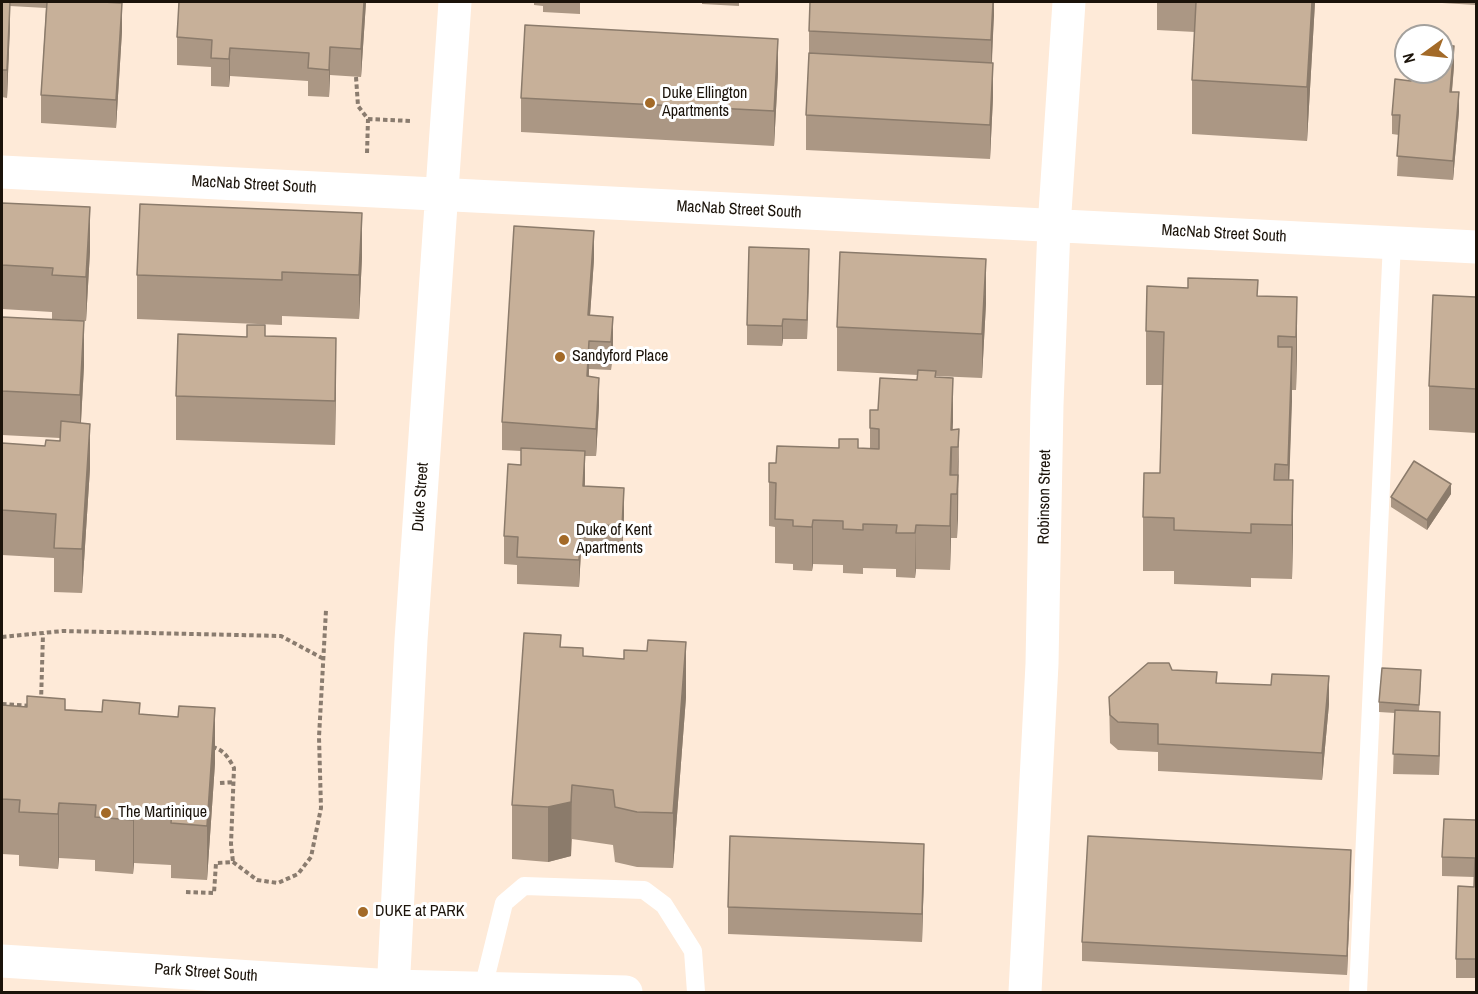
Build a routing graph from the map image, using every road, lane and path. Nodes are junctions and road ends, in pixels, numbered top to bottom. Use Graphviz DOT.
graph roads {
  1 [pos="455,2"];
  2 [pos="1069,2"];
  3 [pos="356,77"];
  4 [pos="368,119"];
  5 [pos="418,121"];
  6 [pos="366,161"];
  7 [pos="2,172"];
  8 [pos="440,194"];
  9 [pos="1053,227"];
  10 [pos="1392,242"];
  11 [pos="1476,247"];
  12 [pos="326,610"];
  13 [pos="43,634"];
  14 [pos="2,637"];
  15 [pos="322,658"];
  16 [pos="2,704"];
  17 [pos="207,747"];
  18 [pos="235,782"];
  19 [pos="220,783"];
  20 [pos="233,862"];
  21 [pos="186,892"];
  22 [pos="2,961"];
  23 [pos="483,988"];
  24 [pos="393,989"];
  25 [pos="626,993"];
  26 [pos="696,993"];
  27 [pos="1025,993"];
  28 [pos="1358,993"];
  1 -- 8 [label="street, Duke Street"];
  2 -- 9 [label="street, Robinson Street"];
  3 -- 4 [label="path"];
  4 -- 5 [label="path"];
  4 -- 6 [label="path"];
  7 -- 8 [label="street, MacNab Street South"];
  8 -- 9 [label="street, MacNab Street South"];
  8 -- 24 [label="street, Duke Street"];
  9 -- 10 [label="street, MacNab Street South"];
  9 -- 27 [label="street, Robinson Street"];
  10 -- 11 [label="street, MacNab Street South"];
  10 -- 28 [label="lane"];
  12 -- 15 [label="path"];
  13 -- 14 [label="path"];
  13 -- 15 [label="path"];
  13 -- 16 [label="path"];
  15 -- 20 [label="path"];
  17 -- 18 [label="path"];
  18 -- 19 [label="path"];
  18 -- 20 [label="path"];
  20 -- 21 [label="path"];
  22 -- 24 [label="street, Park Street South"];
  23 -- 24 [label="street, Park Street South"];
  23 -- 25 [label="street, Park Street South"];
  23 -- 26 [label="lane"];
}
